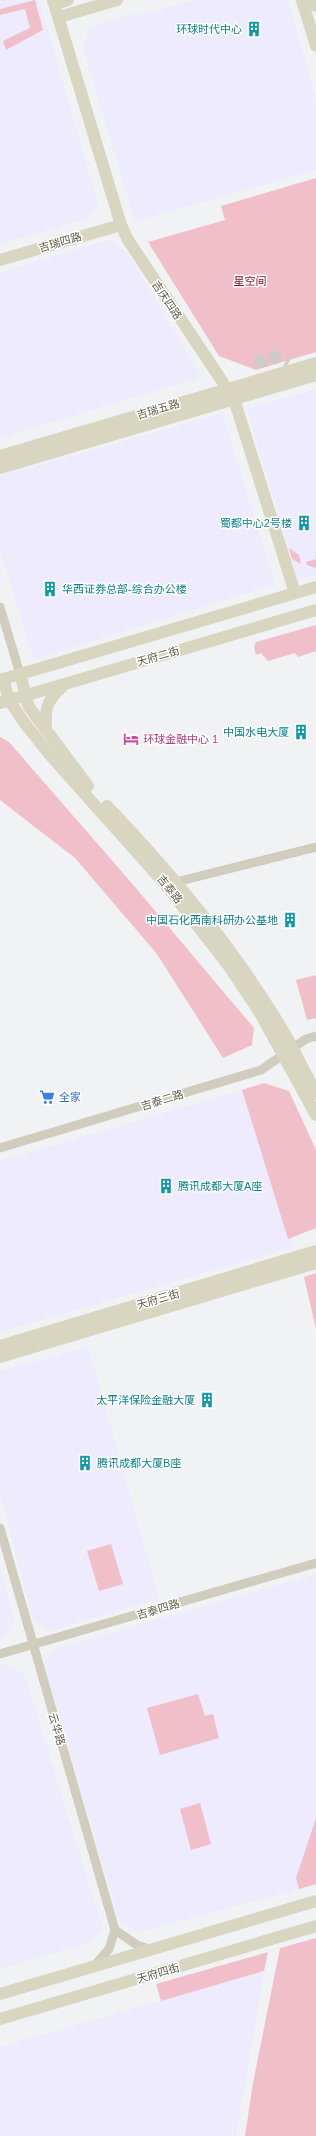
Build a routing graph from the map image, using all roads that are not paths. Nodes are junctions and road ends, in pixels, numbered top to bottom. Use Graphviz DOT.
graph roads {
  1 [pos="68,0"];
  2 [pos="117,0"];
  3 [pos="302,0"];
  4 [pos="314,0"];
  5 [pos="54,2"];
  6 [pos="316,6"];
  7 [pos="59,17"];
  8 [pos="316,46"];
  9 [pos="121,225"];
  10 [pos="0,260"];
  11 [pos="316,362"];
  12 [pos="316,375"];
  13 [pos="230,394"];
  14 [pos="0,456"];
  15 [pos="0,468"];
  16 [pos="316,587"];
  17 [pos="295,593"];
  18 [pos="0,607"];
  19 [pos="316,610"];
  20 [pos="20,674"];
  21 [pos="1,677"];
  22 [pos="80,679"];
  23 [pos="25,696"];
  24 [pos="5,702"];
  25 [pos="46,730"];
  26 [pos="316,847"];
  27 [pos="172,883"];
  28 [pos="316,1036"];
  29 [pos="288,1052"];
  30 [pos="316,1094"];
  31 [pos="316,1115"];
  32 [pos="0,1148"];
  33 [pos="316,1251"];
  34 [pos="316,1263"];
  35 [pos="0,1346"];
  36 [pos="0,1357"];
  37 [pos="0,1528"];
  38 [pos="316,1563"];
  39 [pos="32,1645"];
  40 [pos="0,1654"];
  41 [pos="316,1901"];
  42 [pos="316,1926"];
  43 [pos="115,1930"];
  44 [pos="152,1950"];
  45 [pos="92,1967"];
  46 [pos="0,1994"];
  47 [pos="0,2019"];
  1 -- 5 [label="street"];
  2 -- 7 [label="street"];
  3 -- 8 [label="street"];
  4 -- 6 [label="street"];
  5 -- 7 [label="street, 吉庆四路"];
  7 -- 9 [label="street, 吉庆四路"];
  9 -- 10 [label="street, 吉瑞四路"];
  9 -- 13 [label="street, 吉庆四路"];
  11 -- 13 [label="street, 吉瑞五路"];
  12 -- 13 [label="street, 吉瑞五路"];
  13 -- 14 [label="street, 吉瑞五路"];
  13 -- 15 [label="street, 吉瑞五路"];
  13 -- 17 [label="street, 吉庆四路"];
  16 -- 17 [label="street, 天府二街"];
  17 -- 20 [label="street, 天府二街"];
  18 -- 20 [label="street"];
  19 -- 22 [label="street, 天府二街"];
  20 -- 21 [label="street, 天府二街"];
  20 -- 23 [label="street, 吉泰路"];
  21 -- 24 [label="street, 吉泰路"];
  22 -- 23 [label="street, 天府二街"];
  22 -- 25 [label="street"];
  23 -- 24 [label="street, 天府二街"];
  23 -- 25 [label="street, 吉泰路"];
  24 -- 27 [label="street, 吉泰路"];
  25 -- 27 [label="street, 吉泰路"];
  26 -- 27 [label="street"];
  27 -- 29 [label="street, 吉泰路"];
  28 -- 29 [label="street, 吉泰二路"];
  29 -- 30 [label="street, 吉泰路"];
  29 -- 31 [label="street, 吉泰路"];
  29 -- 32 [label="street, 吉泰二路"];
  33 -- 35 [label="street, 天府三街"];
  34 -- 36 [label="street, 天府三街"];
  37 -- 39 [label="street, 云华路"];
  38 -- 39 [label="street, 吉泰四路"];
  39 -- 40 [label="street, 吉泰四路"];
  39 -- 43 [label="street, 云华路"];
  41 -- 44 [label="street"];
  42 -- 47 [label="street, 天府四街"];
  43 -- 44 [label="street"];
  43 -- 45 [label="street"];
  44 -- 45 [label="street"];
  45 -- 46 [label="street"];
}
